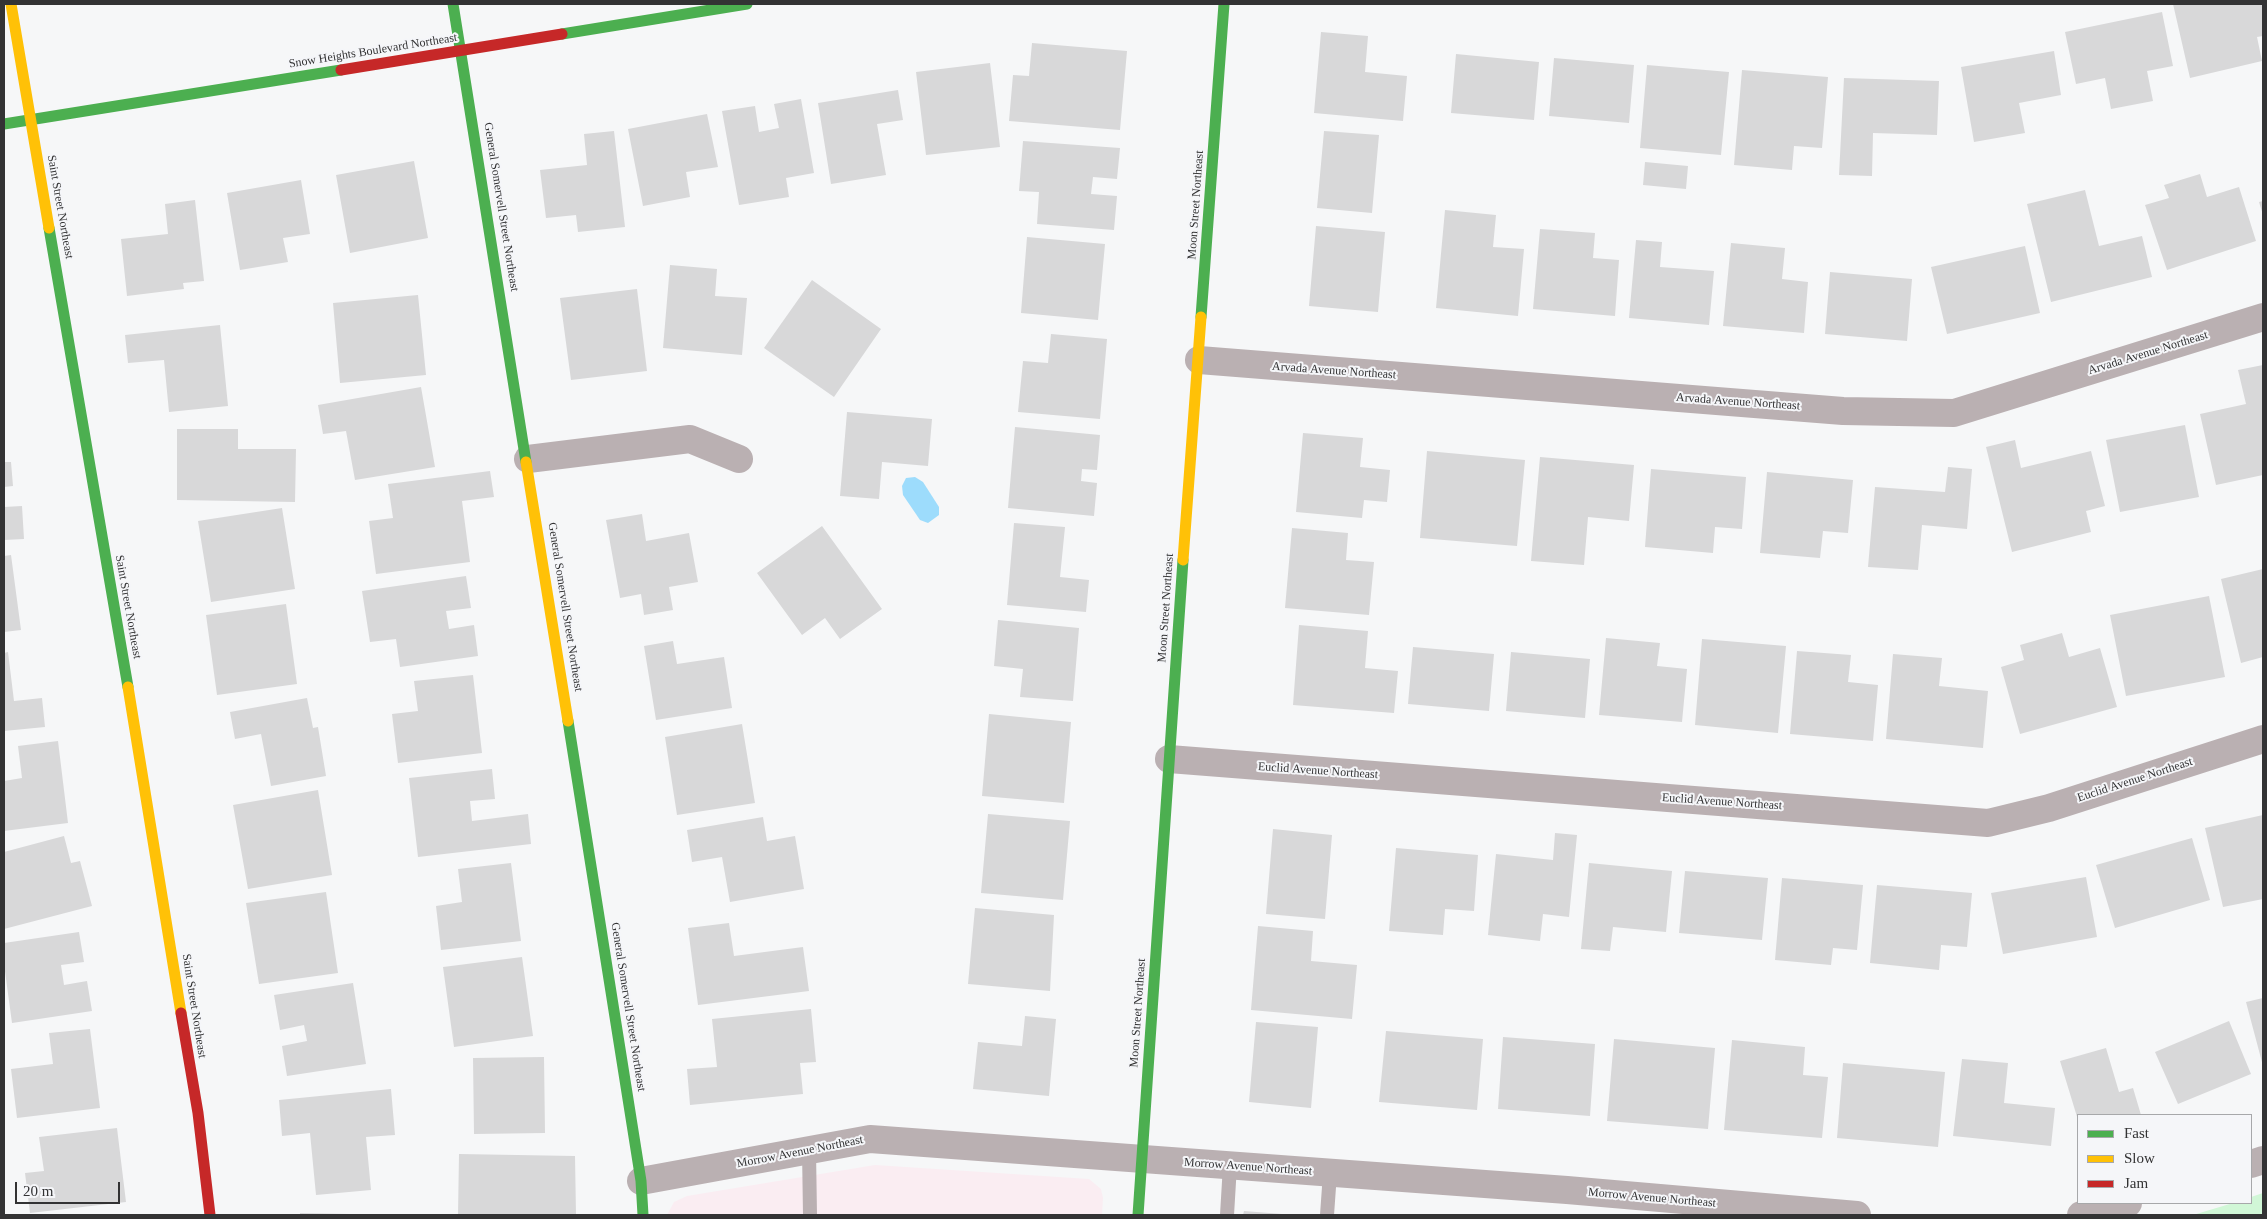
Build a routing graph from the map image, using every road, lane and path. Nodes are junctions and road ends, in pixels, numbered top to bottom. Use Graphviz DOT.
graph roads {
  1 [pos="11,4"];
  2 [pos="453,4"];
  3 [pos="747,4"];
  4 [pos="1224,4"];
  5 [pos="462,50"];
  6 [pos="31,119"];
  7 [pos="4,124"];
  8 [pos="2263,316"];
  9 [pos="1199,360"];
  10 [pos="528,459"];
  11 [pos="739,459"];
  12 [pos="2263,739"];
  13 [pos="1169,759"];
  14 [pos="810,1150"];
  15 [pos="1143,1159"];
  16 [pos="1230,1166"];
  17 [pos="1330,1173"];
  18 [pos="641,1181"];
  19 [pos="2124,1204"];
  20 [pos="210,1215"];
  21 [pos="643,1215"];
  22 [pos="810,1215"];
  23 [pos="1138,1215"];
  24 [pos="1227,1215"];
  25 [pos="1327,1215"];
  26 [pos="1857,1215"];
  27 [pos="2080,1215"];
  1 -- 6 [label="street, Saint Street Northeast"];
  2 -- 5 [label="street, General Somervell Street Northeast"];
  3 -- 5 [label="street, Snow Heights Boulevard Northeast"];
  4 -- 9 [label="street, Moon Street Northeast"];
  5 -- 6 [label="street, Snow Heights Boulevard Northeast"];
  5 -- 10 [label="street, General Somervell Street Northeast"];
  6 -- 7 [label="street, Snow Heights Boulevard Northeast"];
  6 -- 20 [label="street, Saint Street Northeast"];
  8 -- 9 [label="street, Arvada Avenue Northeast"];
  9 -- 13 [label="street, Moon Street Northeast"];
  10 -- 11 [label="street"];
  10 -- 18 [label="street, General Somervell Street Northeast"];
  12 -- 13 [label="street, Euclid Avenue Northeast"];
  13 -- 15 [label="street, Moon Street Northeast"];
  14 -- 15 [label="street, Morrow Avenue Northeast"];
  14 -- 18 [label="street, Morrow Avenue Northeast"];
  14 -- 22 [label="lane"];
  15 -- 16 [label="street, Morrow Avenue Northeast"];
  15 -- 23 [label="street, Moon Street Northeast"];
  16 -- 17 [label="street, Morrow Avenue Northeast"];
  16 -- 24 [label="lane"];
  17 -- 25 [label="lane"];
  17 -- 26 [label="street, Morrow Avenue Northeast"];
  18 -- 21 [label="street, General Somervell Street Northeast"];
  19 -- 27 [label="street"];
}
